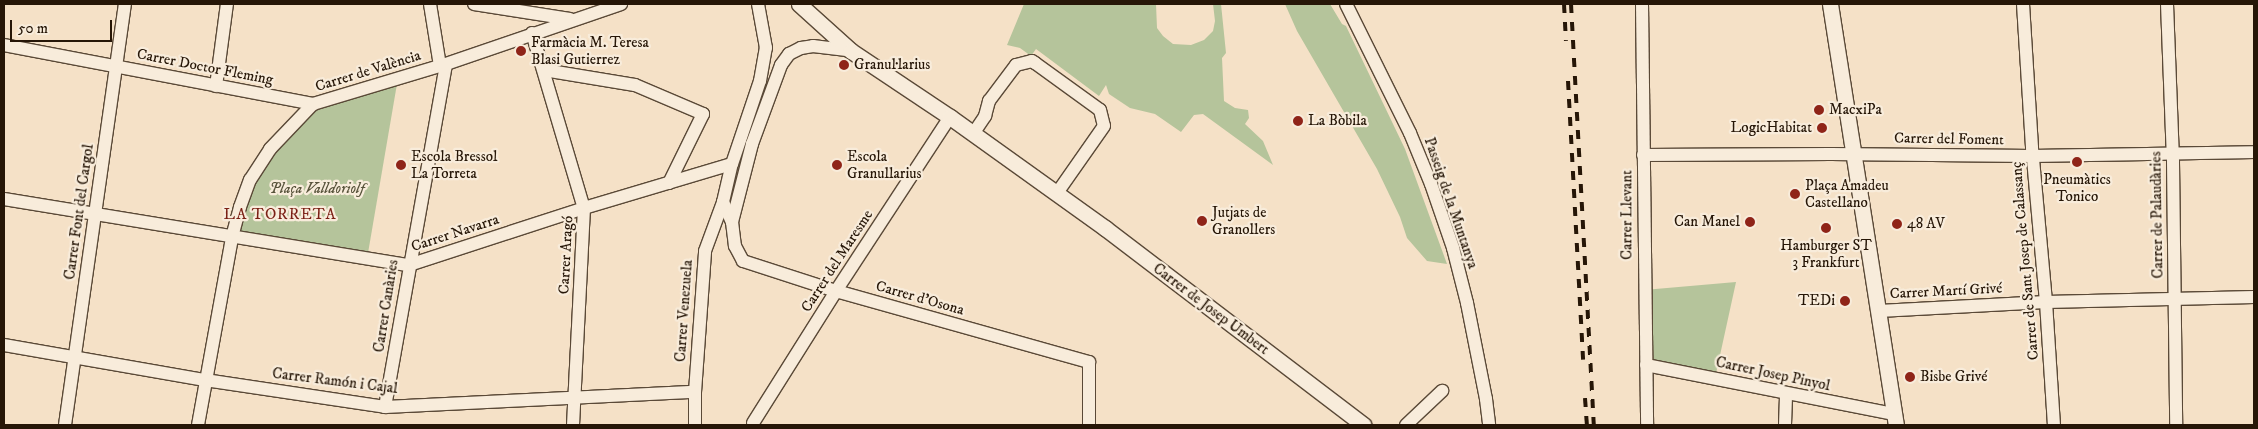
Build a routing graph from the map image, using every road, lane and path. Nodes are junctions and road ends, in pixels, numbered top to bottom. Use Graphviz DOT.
graph roads {
  1 [pos="125,4"];
  2 [pos="227,4"];
  3 [pos="430,4"];
  4 [pos="474,4"];
  5 [pos="621,4"];
  6 [pos="758,4"];
  7 [pos="800,4"];
  8 [pos="1346,4"];
  9 [pos="1642,4"];
  10 [pos="1830,4"];
  11 [pos="2023,4"];
  12 [pos="2167,4"];
  13 [pos="572,20"];
  14 [pos="532,33"];
  15 [pos="4,45"];
  16 [pos="851,51"];
  17 [pos="443,65"];
  18 [pos="117,67"];
  19 [pos="544,70"];
  20 [pos="216,86"];
  21 [pos="312,104"];
  22 [pos="950,117"];
  23 [pos="973,134"];
  24 [pos="2254,152"];
  25 [pos="2173,153"];
  26 [pos="1854,154"];
  27 [pos="1643,155"];
  28 [pos="2032,156"];
  29 [pos="732,164"];
  30 [pos="669,183"];
  31 [pos="1057,194"];
  32 [pos="4,199"];
  33 [pos="723,202"];
  34 [pos="584,208"];
  35 [pos="95,214"];
  36 [pos="732,222"];
  37 [pos="232,237"];
  38 [pos="409,265"];
  39 [pos="836,291"];
  40 [pos="2254,297"];
  41 [pos="2175,299"];
  42 [pos="2046,302"];
  43 [pos="1879,311"];
  44 [pos="4,345"];
  45 [pos="74,357"];
  46 [pos="1646,365"];
  47 [pos="205,380"];
  48 [pos="1442,391"];
  49 [pos="694,392"];
  50 [pos="1786,394"];
  51 [pos="574,397"];
  52 [pos="385,407"];
  53 [pos="1895,420"];
  54 [pos="753,423"];
  55 [pos="65,425"];
  56 [pos="198,425"];
  57 [pos="573,425"];
  58 [pos="696,425"];
  59 [pos="1090,425"];
  60 [pos="1364,425"];
  61 [pos="1406,425"];
  62 [pos="1489,425"];
  63 [pos="1647,425"];
  64 [pos="1785,425"];
  65 [pos="2054,425"];
  66 [pos="2176,425"];
  1 -- 18 [label="street, Carrer Font del Cargol"];
  2 -- 20 [label="street"];
  3 -- 17 [label="street, Carrer Canàries"];
  4 -- 13 [label="street"];
  5 -- 13 [label="street, Carrer de València"];
  6 -- 29 [label="street, Carrer Venezuela"];
  7 -- 16 [label="street, Carrer de Josep Umbert"];
  8 -- 62 [label="street, Passeig de la Muntanya"];
  9 -- 27 [label="street, Carrer Llevant"];
  10 -- 26 [label="street"];
  11 -- 28 [label="street, Carrer de Sant Josep de Calassanç"];
  12 -- 25 [label="street, Carrer de Palaudàries"];
  13 -- 14 [label="street, Carrer de València"];
  14 -- 17 [label="street, Carrer de València"];
  14 -- 19 [label="street, Carrer Aragó"];
  15 -- 18 [label="street, Carrer Doctor Fleming"];
  16 -- 22 [label="street, Carrer de Josep Umbert"];
  16 -- 36 [label="street, Carrer de Josep Umbert"];
  17 -- 21 [label="street, Carrer de València"];
  17 -- 38 [label="street, Carrer Canàries"];
  18 -- 20 [label="street, Carrer Doctor Fleming"];
  18 -- 35 [label="street, Carrer Font del Cargol"];
  19 -- 30 [label="street"];
  19 -- 34 [label="street, Carrer Aragó"];
  20 -- 21 [label="street, Carrer Doctor Fleming"];
  21 -- 37 [label="street, Carrer de València"];
  22 -- 23 [label="street, Carrer de Josep Umbert"];
  22 -- 39 [label="street, Carrer del Maresme"];
  23 -- 31 [label="street, Carrer de Josep Umbert"];
  23 -- 31 [label="street"];
  24 -- 25 [label="street, Carrer del Foment"];
  25 -- 28 [label="street, Carrer del Foment"];
  25 -- 41 [label="street, Carrer de Palaudàries"];
  26 -- 27 [label="street, Carrer del Foment"];
  26 -- 28 [label="street, Carrer del Foment"];
  26 -- 43 [label="street"];
  27 -- 46 [label="street, Carrer Llevant"];
  28 -- 42 [label="street, Carrer de Sant Josep de Calassanç"];
  29 -- 30 [label="street, Carrer Navarra"];
  29 -- 33 [label="street, Carrer Venezuela"];
  30 -- 34 [label="street, Carrer Navarra"];
  31 -- 60 [label="street, Carrer de Josep Umbert"];
  32 -- 35 [label="street, Carrer Navarra"];
  33 -- 36 [label="street"];
  33 -- 49 [label="street, Carrer Venezuela"];
  34 -- 38 [label="street, Carrer Navarra"];
  34 -- 51 [label="street, Carrer Aragó"];
  35 -- 37 [label="street, Carrer Navarra"];
  35 -- 45 [label="street, Carrer Font del Cargol"];
  36 -- 39 [label="street, Carrer d'Osona"];
  37 -- 38 [label="street, Carrer Navarra"];
  37 -- 47 [label="street, Carrer de València"];
  38 -- 52 [label="street, Carrer Canàries"];
  39 -- 54 [label="street, Carrer del Maresme"];
  39 -- 59 [label="street, Carrer d'Osona"];
  40 -- 41 [label="street, Carrer Martí Grivé"];
  41 -- 42 [label="street, Carrer Martí Grivé"];
  41 -- 66 [label="street, Carrer de Palaudàries"];
  42 -- 43 [label="street, Carrer Martí Grivé"];
  42 -- 65 [label="street, Carrer de Sant Josep de Calassanç"];
  43 -- 53 [label="street"];
  44 -- 45 [label="street, Carrer Ramón i Cajal"];
  45 -- 47 [label="street, Carrer Ramón i Cajal"];
  45 -- 55 [label="street, Carrer Font del Cargol"];
  46 -- 50 [label="street, Carrer Josep Pinyol"];
  46 -- 63 [label="street, Carrer Llevant"];
  47 -- 52 [label="street, Carrer Ramón i Cajal"];
  47 -- 56 [label="street, Carrer de València"];
  48 -- 61 [label="street"];
  49 -- 51 [label="street, Carrer Ramón i Cajal"];
  49 -- 58 [label="street, Carrer Venezuela"];
  50 -- 53 [label="street, Carrer Josep Pinyol"];
  50 -- 64 [label="street"];
  51 -- 52 [label="street, Carrer Ramón i Cajal"];
  51 -- 57 [label="street, Carrer Aragó"];
}
